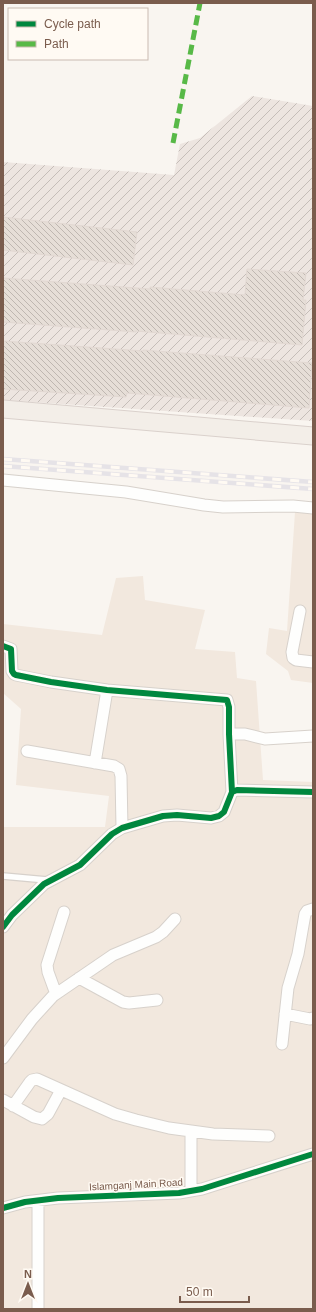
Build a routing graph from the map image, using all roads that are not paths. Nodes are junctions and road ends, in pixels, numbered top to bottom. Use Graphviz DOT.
graph roads {
  1 [pos="3,409"];
  2 [pos="313,436"];
  3 [pos="3,480"];
  4 [pos="313,508"];
  5 [pos="300,610"];
  6 [pos="3,646"];
  7 [pos="313,662"];
  8 [pos="107,690"];
  9 [pos="229,734"];
  10 [pos="313,736"];
  11 [pos="27,752"];
  12 [pos="95,763"];
  13 [pos="232,792"];
  14 [pos="313,792"];
  15 [pos="122,828"];
  16 [pos="3,876"];
  17 [pos="50,880"];
  18 [pos="313,909"];
  19 [pos="64,912"];
  20 [pos="175,918"];
  21 [pos="3,926"];
  22 [pos="79,978"];
  23 [pos="56,994"];
  24 [pos="157,1000"];
  25 [pos="285,1014"];
  26 [pos="313,1018"];
  27 [pos="282,1044"];
  28 [pos="3,1058"];
  29 [pos="61,1090"];
  30 [pos="3,1100"];
  31 [pos="13,1106"];
  32 [pos="191,1131"];
  33 [pos="269,1136"];
  34 [pos="313,1154"];
  35 [pos="192,1191"];
  36 [pos="38,1201"];
  37 [pos="3,1208"];
  38 [pos="38,1309"];
  1 -- 2 [label="main road"];
  3 -- 4 [label="street"];
  5 -- 7 [label="street"];
  6 -- 8 [label="street"];
  8 -- 9 [label="street"];
  8 -- 12 [label="street"];
  9 -- 10 [label="street"];
  9 -- 13 [label="street"];
  11 -- 12 [label="street"];
  12 -- 15 [label="street"];
  13 -- 14 [label="street"];
  13 -- 15 [label="street"];
  15 -- 17 [label="street"];
  16 -- 17 [label="lane"];
  17 -- 21 [label="street"];
  18 -- 25 [label="street"];
  19 -- 23 [label="street"];
  20 -- 22 [label="street"];
  22 -- 23 [label="street"];
  22 -- 24 [label="street"];
  23 -- 28 [label="street"];
  25 -- 26 [label="street"];
  25 -- 27 [label="street"];
  29 -- 31 [label="street"];
  29 -- 31 [label="street"];
  29 -- 32 [label="street"];
  30 -- 31 [label="street"];
  32 -- 33 [label="street"];
  32 -- 35 [label="street"];
  34 -- 35 [label="street, Islamganj Main Road"];
  35 -- 36 [label="street, Islamganj Main Road"];
  36 -- 37 [label="street, Islamganj Main Road"];
  36 -- 38 [label="street"];
}
